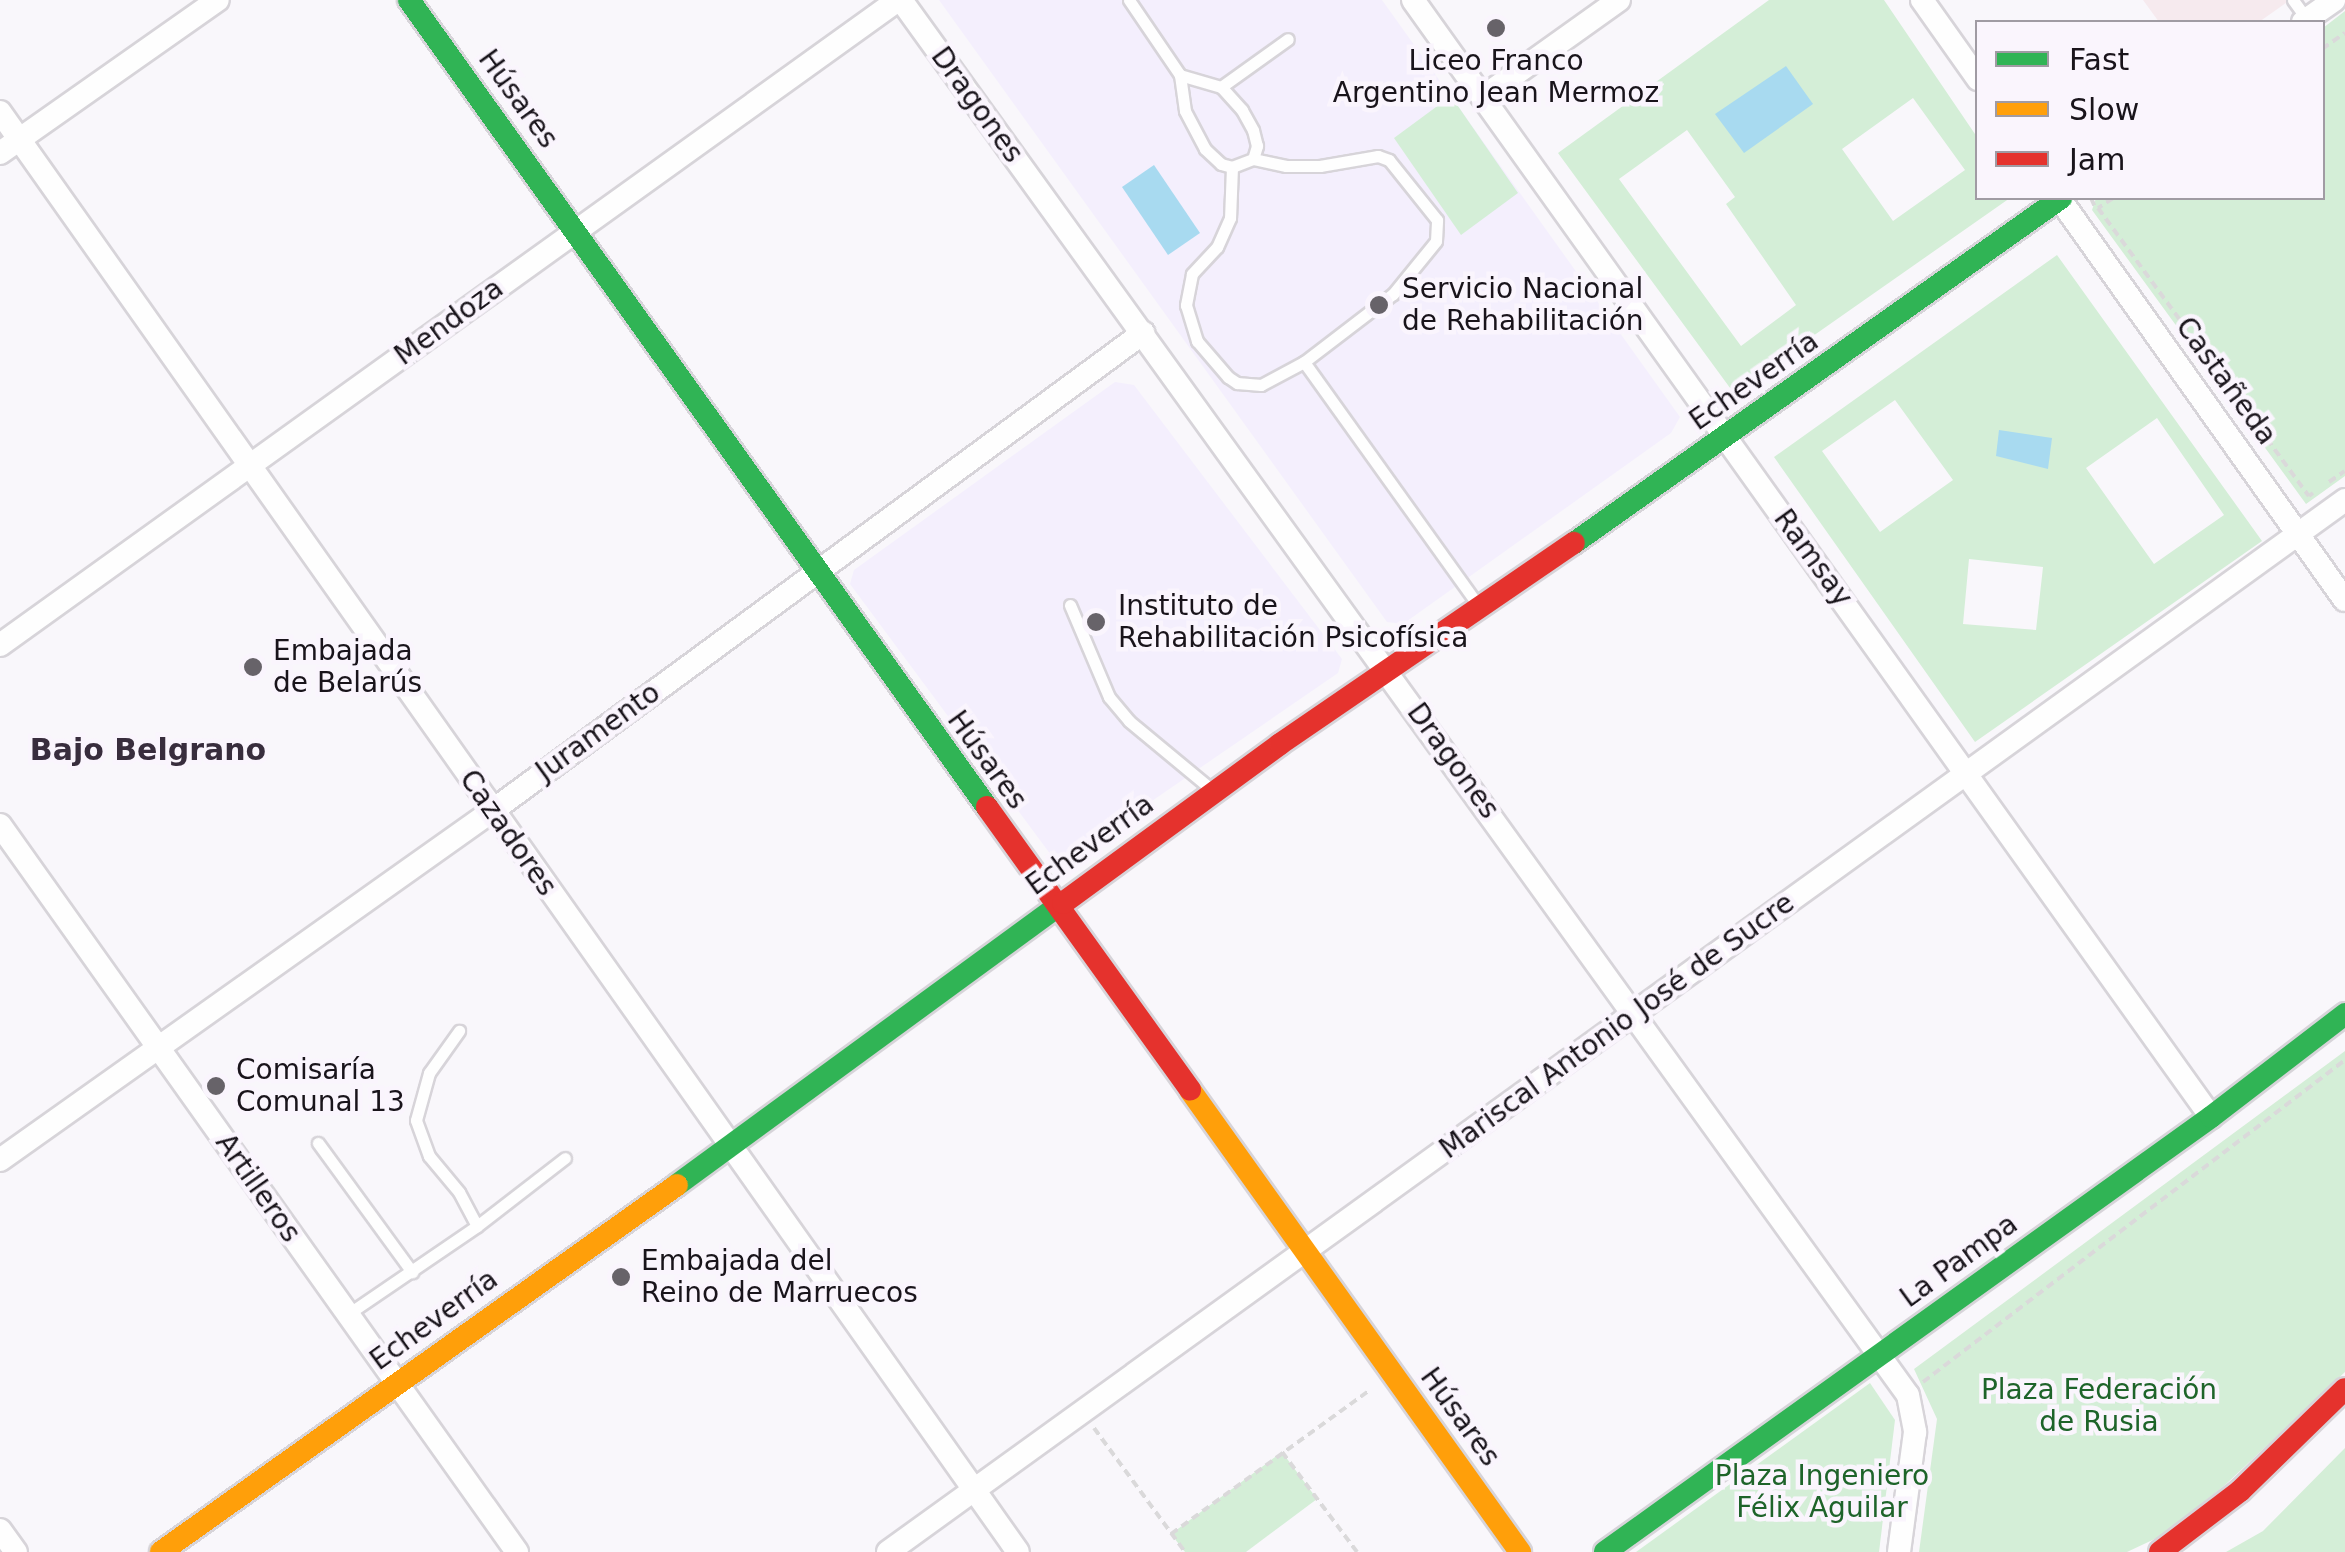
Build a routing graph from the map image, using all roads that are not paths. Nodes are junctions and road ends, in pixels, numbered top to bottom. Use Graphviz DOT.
graph roads {
  1 [pos="218,0"];
  2 [pos="410,0"];
  3 [pos="899,0"];
  4 [pos="1130,0"];
  5 [pos="1414,0"];
  6 [pos="1619,0"];
  7 [pos="1922,0"];
  8 [pos="2334,0"];
  9 [pos="2301,14"];
  10 [pos="1288,39"];
  11 [pos="1975,75"];
  12 [pos="1180,76"];
  13 [pos="1221,86"];
  14 [pos="1483,97"];
  15 [pos="0,112"];
  16 [pos="20,139"];
  17 [pos="0,153"];
  18 [pos="1253,159"];
  19 [pos="1232,167"];
  20 [pos="2057,200"];
  21 [pos="2061,200"];
  22 [pos="576,231"];
  23 [pos="1143,333"];
  24 [pos="1304,362"];
  25 [pos="1727,438"];
  26 [pos="252,464"];
  27 [pos="2345,500"];
  28 [pos="2298,534"];
  29 [pos="816,572"];
  30 [pos="2345,600"];
  31 [pos="1070,605"];
  32 [pos="1480,608"];
  33 [pos="0,645"];
  34 [pos="1388,672"];
  35 [pos="1966,774"];
  36 [pos="1214,792"];
  37 [pos="492,811"];
  38 [pos="0,825"];
  39 [pos="1056,906"];
  40 [pos="1635,1013"];
  41 [pos="2345,1014"];
  42 [pos="459,1032"];
  43 [pos="158,1047"];
  44 [pos="2211,1116"];
  45 [pos="318,1143"];
  46 [pos="728,1148"];
  47 [pos="565,1158"];
  48 [pos="0,1160"];
  49 [pos="477,1226"];
  50 [pos="1304,1252"];
  51 [pos="412,1272"];
  52 [pos="348,1314"];
  53 [pos="1880,1354"];
  54 [pos="397,1383"];
  55 [pos="2345,1389"];
  56 [pos="973,1491"];
  57 [pos="0,1530"];
  58 [pos="16,1552"];
  59 [pos="162,1552"];
  60 [pos="517,1552"];
  61 [pos="888,1552"];
  62 [pos="1018,1552"];
  63 [pos="1520,1552"];
  64 [pos="1605,1552"];
  65 [pos="1899,1552"];
  66 [pos="2160,1552"];
  1 -- 16 [label="street"];
  2 -- 22 [label="street, Húsares"];
  3 -- 22 [label="street, Mendoza"];
  3 -- 23 [label="street, Dragones"];
  4 -- 12 [label="lane"];
  5 -- 14 [label="street, Ramsay"];
  6 -- 14 [label="street"];
  7 -- 11 [label="street"];
  8 -- 9 [label="street"];
  10 -- 13 [label="lane"];
  12 -- 13 [label="lane"];
  12 -- 19 [label="lane"];
  13 -- 18 [label="lane"];
  14 -- 25 [label="street, Ramsay"];
  15 -- 16 [label="street, Cazadores"];
  16 -- 17 [label="street"];
  16 -- 26 [label="street, Cazadores"];
  18 -- 19 [label="lane"];
  18 -- 24 [label="lane"];
  19 -- 24 [label="lane"];
  20 -- 25 [label="street, Echeverría"];
  21 -- 28 [label="street, Castañeda"];
  22 -- 26 [label="street, Mendoza"];
  22 -- 29 [label="street, Húsares"];
  23 -- 29 [label="street, Juramento"];
  23 -- 34 [label="street, Dragones"];
  24 -- 32 [label="lane"];
  25 -- 32 [label="street, Echeverría"];
  25 -- 35 [label="street, Ramsay"];
  26 -- 33 [label="street, Mendoza"];
  26 -- 37 [label="street, Cazadores"];
  27 -- 28 [label="street, Mariscal Antonio José de Sucre"];
  28 -- 30 [label="street, Castañeda"];
  28 -- 35 [label="street, Mariscal Antonio José de Sucre"];
  29 -- 37 [label="street, Juramento"];
  29 -- 39 [label="street, Húsares"];
  31 -- 36 [label="lane"];
  32 -- 34 [label="street, Echeverría"];
  34 -- 36 [label="street, Echeverría"];
  34 -- 40 [label="street, Dragones"];
  35 -- 40 [label="street, Mariscal Antonio José de Sucre"];
  35 -- 44 [label="street, Ramsay"];
  36 -- 39 [label="street, Echeverría"];
  37 -- 43 [label="street, Juramento"];
  37 -- 46 [label="street, Cazadores"];
  38 -- 43 [label="street, Artilleros"];
  39 -- 46 [label="street, Echeverría"];
  39 -- 50 [label="street, Húsares"];
  40 -- 50 [label="street, Mariscal Antonio José de Sucre"];
  40 -- 53 [label="street, Dragones"];
  41 -- 44 [label="street, La Pampa"];
  42 -- 49 [label="lane"];
  43 -- 48 [label="street, Juramento"];
  43 -- 52 [label="street, Artilleros"];
  44 -- 53 [label="street, La Pampa"];
  45 -- 51 [label="lane"];
  46 -- 54 [label="street, Echeverría"];
  46 -- 56 [label="street, Cazadores"];
  47 -- 49 [label="lane"];
  49 -- 51 [label="lane"];
  50 -- 56 [label="street, Mariscal Antonio José de Sucre"];
  50 -- 63 [label="street, Húsares"];
  51 -- 52 [label="lane"];
  52 -- 54 [label="street, Artilleros"];
  53 -- 64 [label="street, La Pampa"];
  53 -- 65 [label="street, Dragones"];
  54 -- 59 [label="street, Echeverría"];
  54 -- 60 [label="street, Artilleros"];
  55 -- 66 [label="street"];
  56 -- 61 [label="street, Mariscal Antonio José de Sucre"];
  56 -- 62 [label="street, Cazadores"];
  57 -- 58 [label="street"];
}
